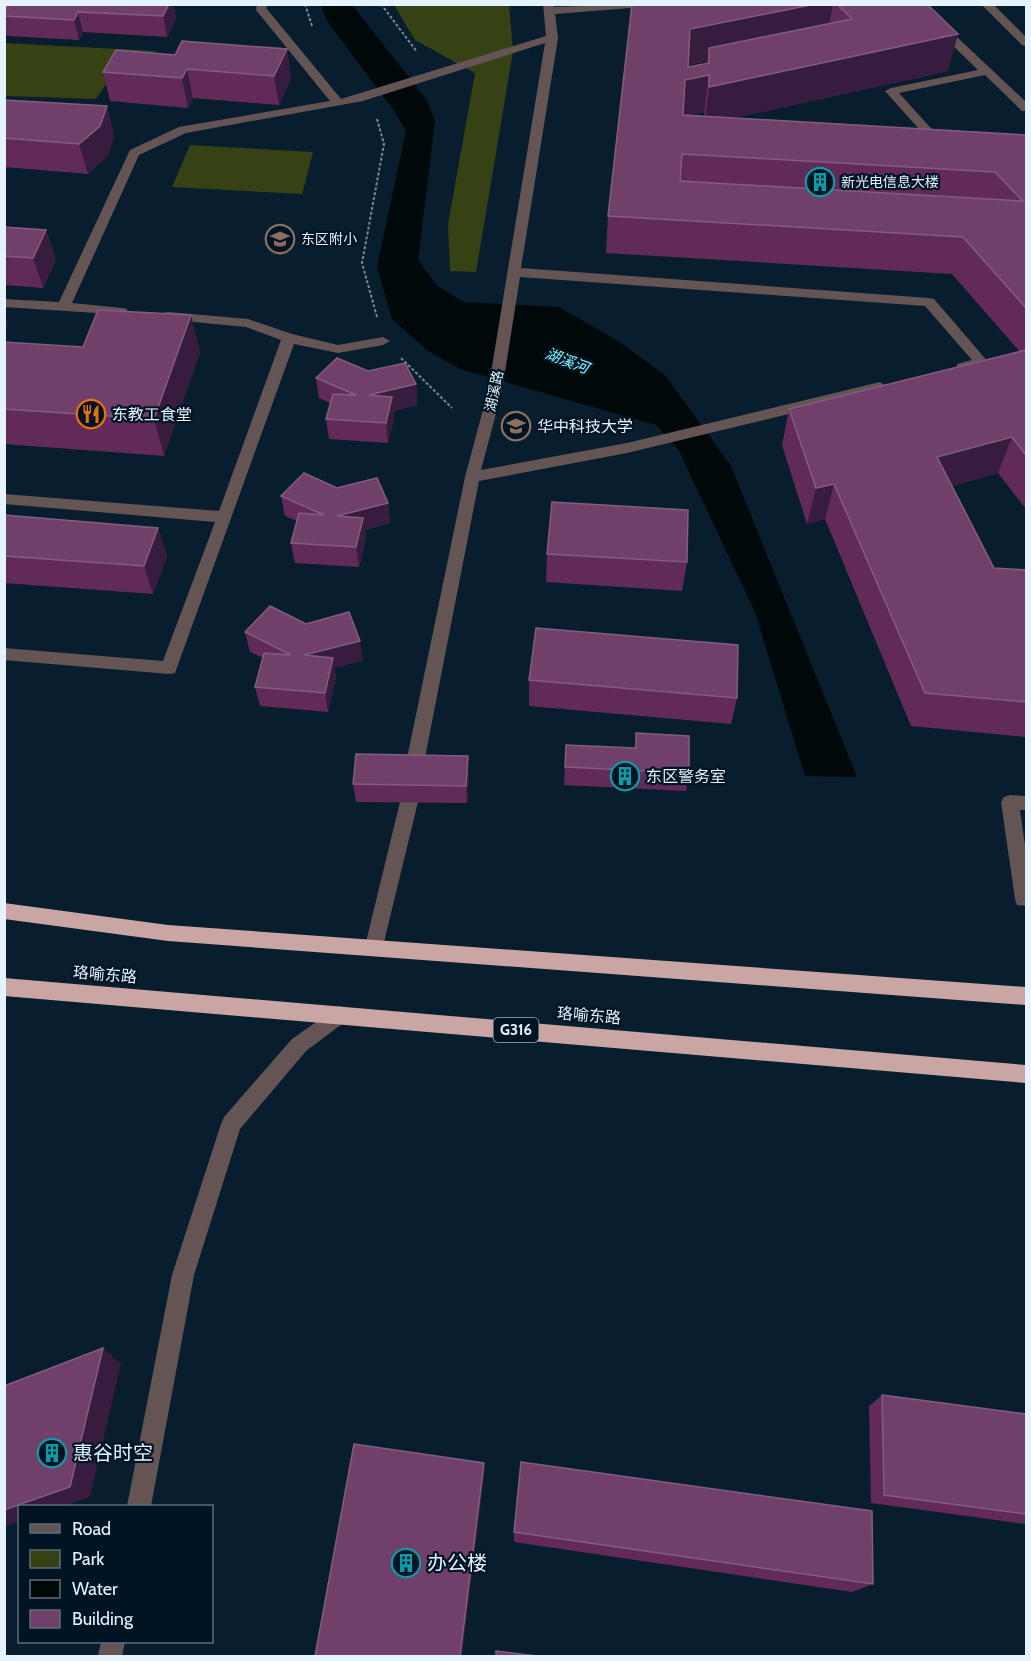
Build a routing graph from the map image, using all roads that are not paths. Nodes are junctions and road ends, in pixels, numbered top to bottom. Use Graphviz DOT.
graph roads {
  1 [pos="263,4"];
  2 [pos="643,4"];
  3 [pos="915,4"];
  4 [pos="986,4"];
  5 [pos="549,8"];
  6 [pos="552,38"];
  7 [pos="1026,43"];
  8 [pos="989,71"];
  9 [pos="338,103"];
  10 [pos="1026,108"];
  11 [pos="950,156"];
  12 [pos="514,272"];
  13 [pos="4,303"];
  14 [pos="64,307"];
  15 [pos="133,313"];
  16 [pos="156,315"];
  17 [pos="289,338"];
  18 [pos="383,341"];
  19 [pos="949,371"];
  20 [pos="892,384"];
  21 [pos="472,477"];
  22 [pos="4,499"];
  23 [pos="224,516"];
  24 [pos="4,654"];
  25 [pos="413,773"];
  26 [pos="409,802"];
  27 [pos="1026,803"];
  28 [pos="1024,899"];
  29 [pos="4,911"];
  30 [pos="374,946"];
  31 [pos="4,987"];
  32 [pos="1026,996"];
  33 [pos="339,1015"];
  34 [pos="1026,1074"];
  35 [pos="139,1505"];
  1 -- 9 [label="street"];
  2 -- 5 [label="street"];
  3 -- 8 [label="street"];
  4 -- 7 [label="street"];
  5 -- 6 [label="street, 湖溪路"];
  6 -- 9 [label="street"];
  6 -- 12 [label="street, 湖溪路"];
  8 -- 10 [label="street"];
  8 -- 11 [label="street"];
  9 -- 14 [label="street"];
  12 -- 19 [label="street"];
  12 -- 21 [label="street, 湖溪路"];
  13 -- 14 [label="street"];
  14 -- 15 [label="street"];
  16 -- 17 [label="street"];
  17 -- 18 [label="street"];
  17 -- 23 [label="street"];
  20 -- 21 [label="street"];
  21 -- 25 [label="street, 湖溪路"];
  22 -- 23 [label="street"];
  23 -- 24 [label="street"];
  26 -- 30 [label="street"];
  27 -- 28 [label="street"];
  29 -- 30 [label="highway"];
  30 -- 32 [label="highway"];
  31 -- 33 [label="highway, 珞喻东路 / G316"];
  33 -- 34 [label="highway, 珞喻东路 / G316"];
  33 -- 35 [label="street"];
}
